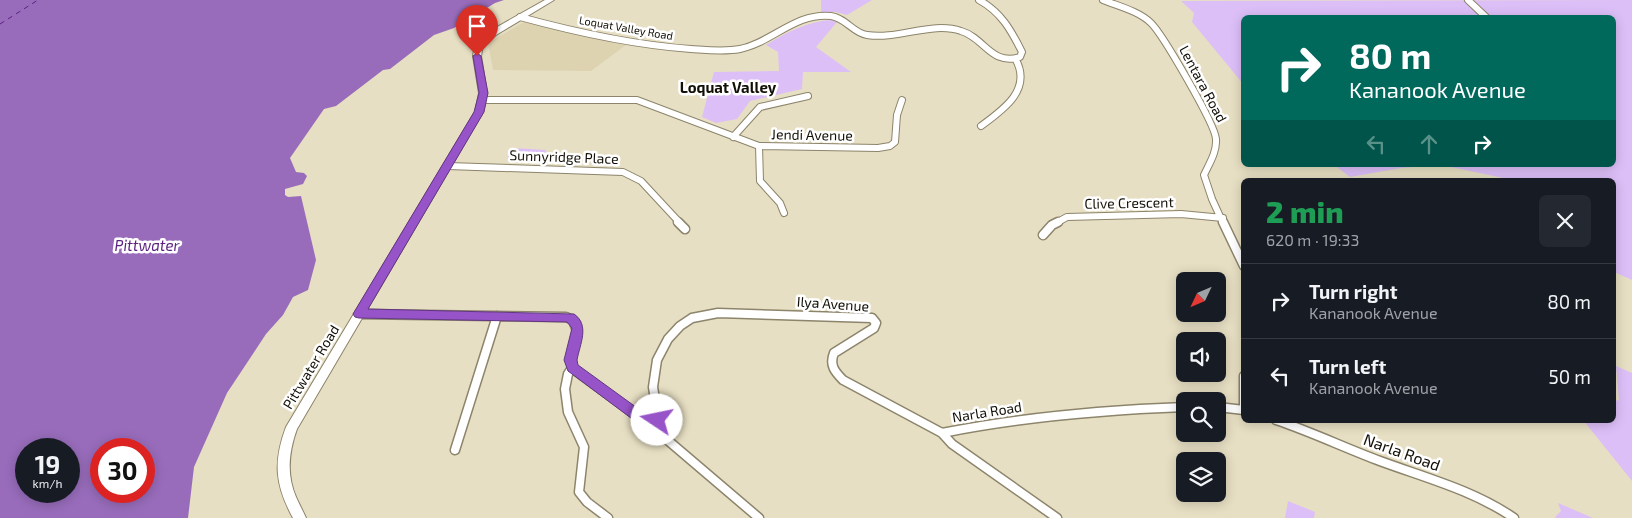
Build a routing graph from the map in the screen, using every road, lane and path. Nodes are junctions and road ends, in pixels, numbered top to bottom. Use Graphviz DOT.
graph roads {
  1 [pos="550,0"];
  2 [pos="979,0"];
  3 [pos="1103,0"];
  4 [pos="1468,0"];
  5 [pos="1484,15"];
  6 [pos="520,17"];
  7 [pos="1016,60"];
  8 [pos="808,96"];
  9 [pos="483,100"];
  10 [pos="902,100"];
  11 [pos="981,126"];
  12 [pos="732,137"];
  13 [pos="759,146"];
  14 [pos="448,166"];
  15 [pos="784,213"];
  16 [pos="1223,218"];
  17 [pos="685,229"];
  18 [pos="1043,235"];
  19 [pos="1241,259"];
  20 [pos="359,314"];
  21 [pos="497,316"];
  22 [pos="572,368"];
  23 [pos="1176,407"];
  24 [pos="1226,408"];
  25 [pos="1241,410"];
  26 [pos="1284,423"];
  27 [pos="651,426"];
  28 [pos="942,433"];
  29 [pos="455,450"];
  30 [pos="300,518"];
  31 [pos="608,518"];
  32 [pos="759,518"];
  33 [pos="1057,518"];
  34 [pos="1514,518"];
  1 -- 6 [label="main road"];
  2 -- 7 [label="street"];
  3 -- 16 [label="street, Lentara Road"];
  4 -- 5 [label="street"];
  6 -- 7 [label="street, Loquat Valley Road"];
  6 -- 9 [label="main road"];
  7 -- 11 [label="street"];
  8 -- 12 [label="street"];
  9 -- 12 [label="street, Jendi Avenue"];
  9 -- 14 [label="main road, Pittwater Road"];
  10 -- 13 [label="street, Jendi Avenue"];
  12 -- 13 [label="street, Jendi Avenue"];
  13 -- 15 [label="street"];
  14 -- 17 [label="street, Sunnyridge Place"];
  14 -- 20 [label="main road, Pittwater Road"];
  16 -- 18 [label="street, Clive Crescent"];
  16 -- 19 [label="street, Lentara Road"];
  20 -- 21 [label="street"];
  20 -- 30 [label="main road, Pittwater Road"];
  21 -- 22 [label="street"];
  21 -- 29 [label="street"];
  22 -- 27 [label="street"];
  22 -- 31 [label="street"];
  23 -- 28 [label="street, Narla Road"];
  24 -- 25 [label="street"];
  26 -- 34 [label="street, Narla Road"];
  27 -- 28 [label="street, Ilya Avenue"];
  27 -- 32 [label="street"];
  28 -- 33 [label="street, Ilya Avenue"];
}
